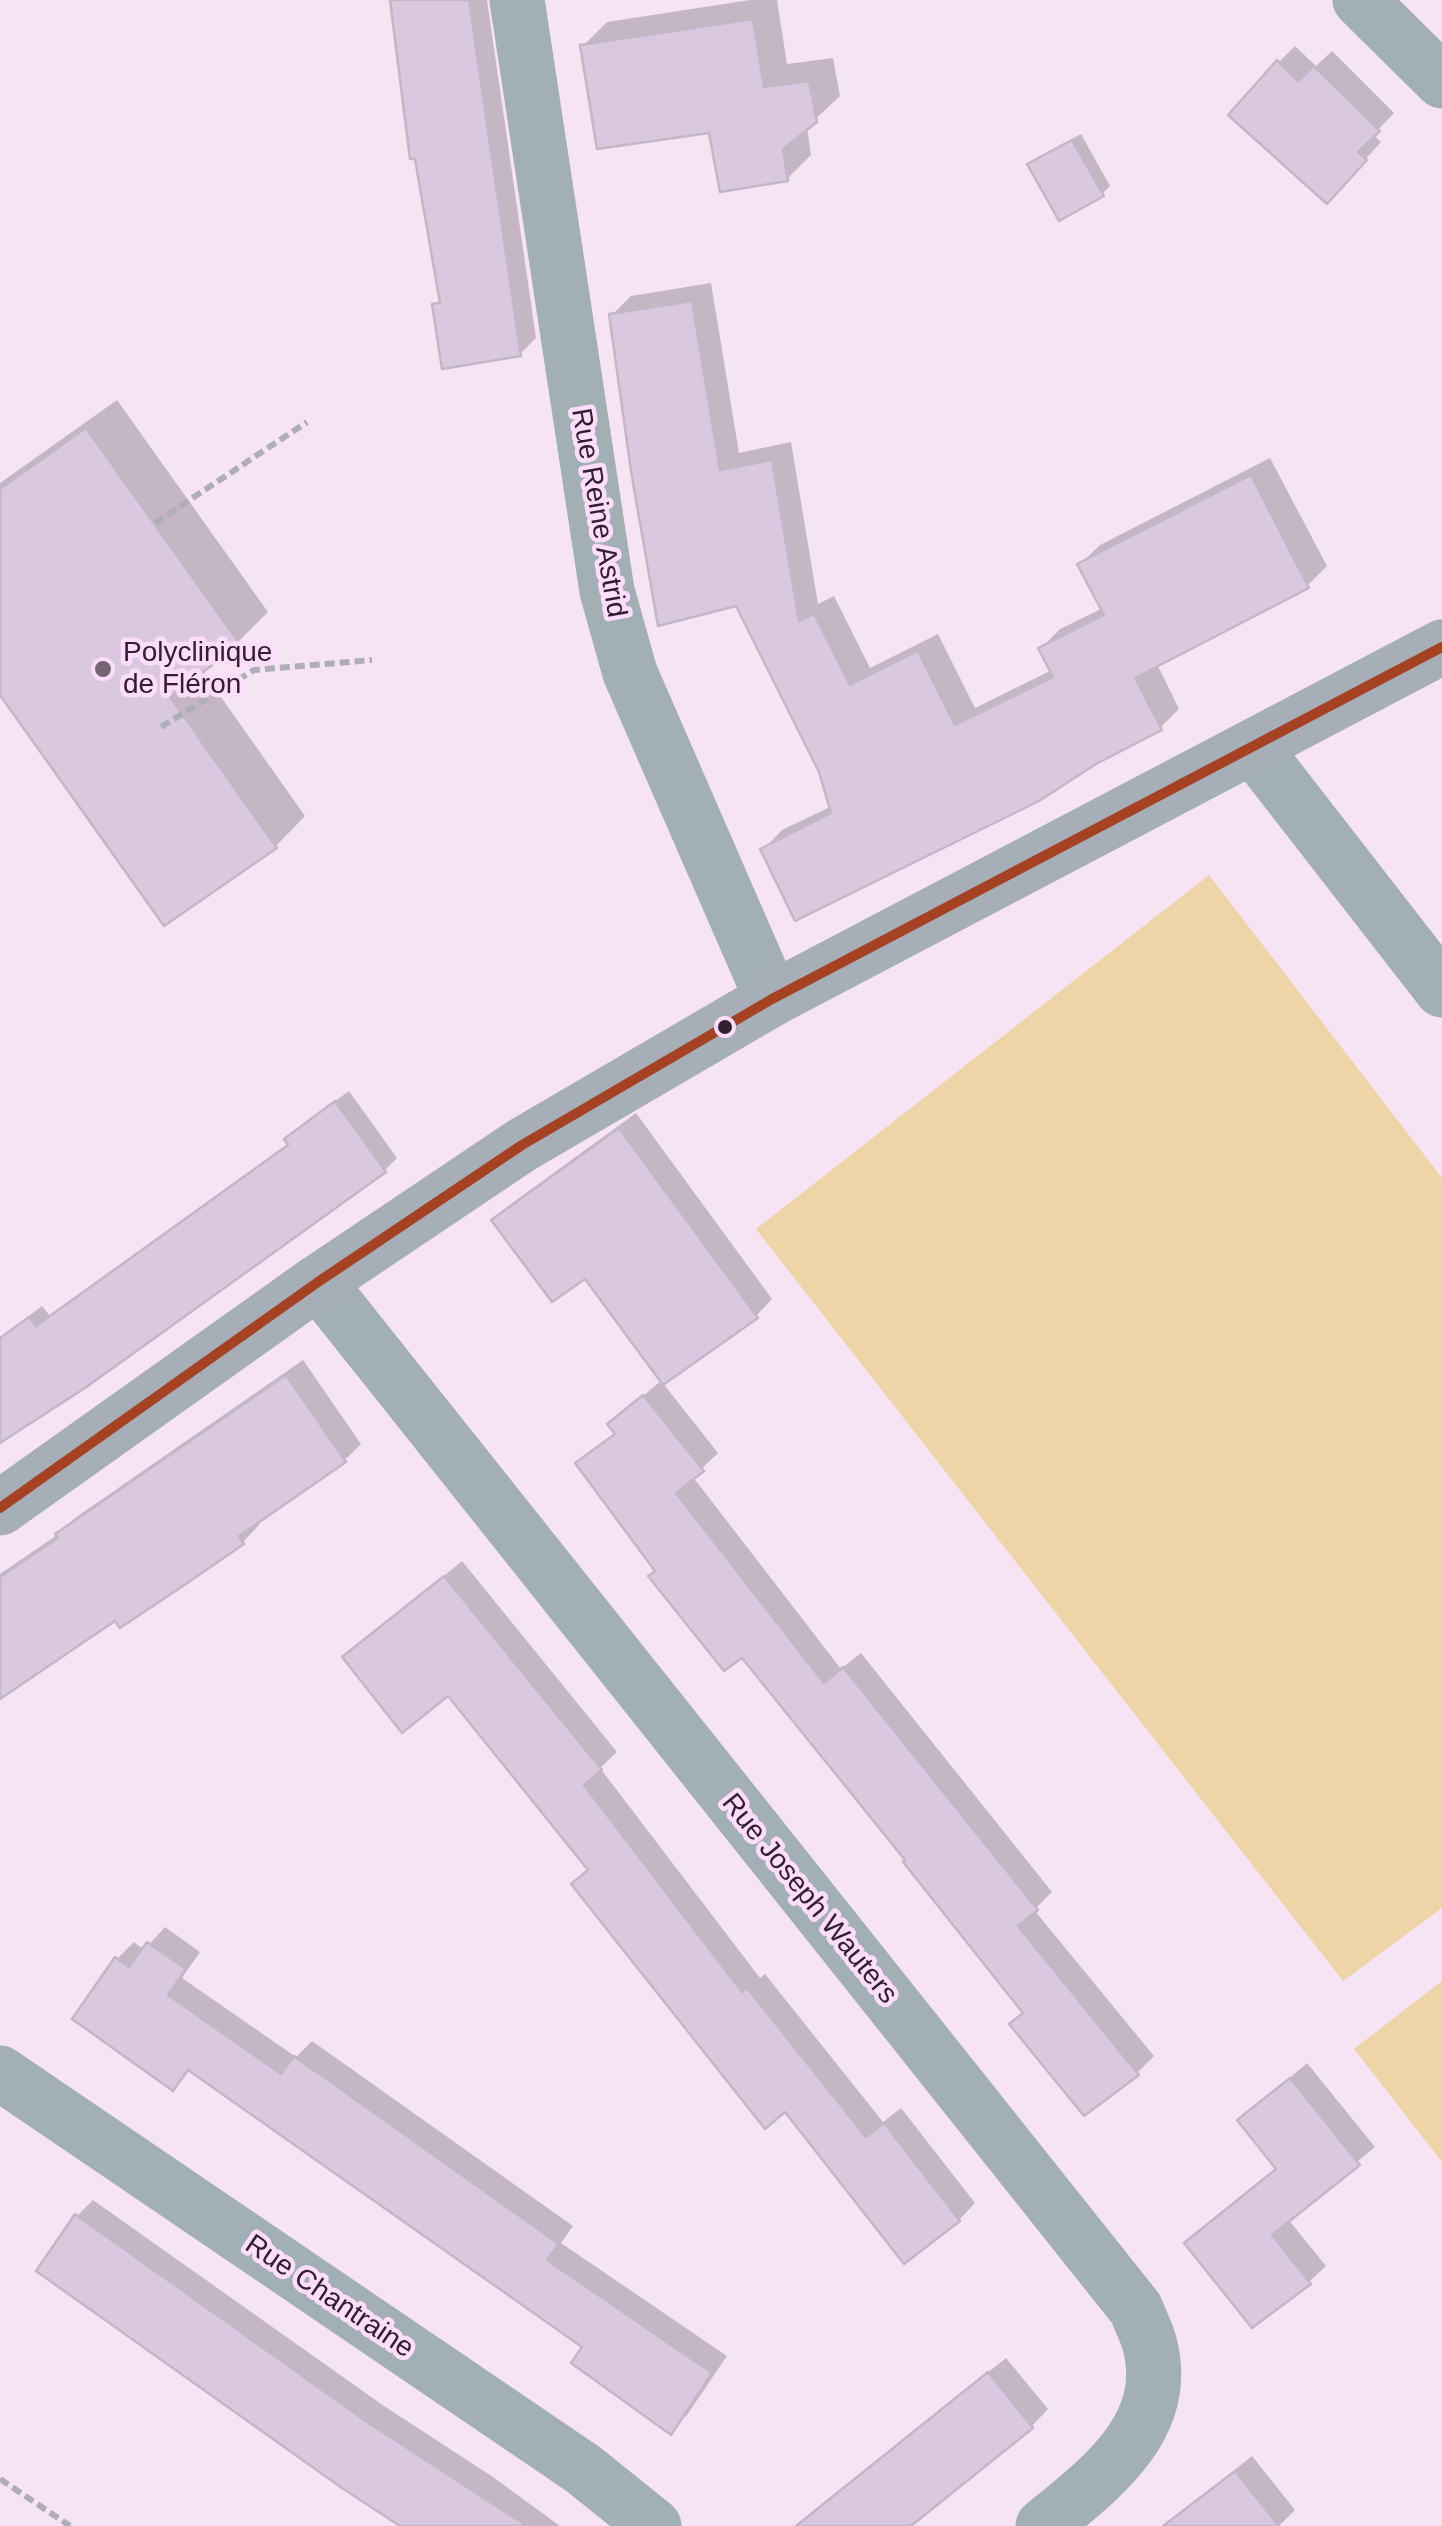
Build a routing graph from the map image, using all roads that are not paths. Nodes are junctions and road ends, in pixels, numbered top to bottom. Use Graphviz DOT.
graph roads {
  1 [pos="517,0"];
  2 [pos="1360,0"];
  3 [pos="1442,81"];
  4 [pos="1442,647"];
  5 [pos="1253,746"];
  6 [pos="1442,990"];
  7 [pos="772,999"];
  8 [pos="318,1282"];
  9 [pos="0,1508"];
  10 [pos="2,2081"];
  11 [pos="654,2526"];
  12 [pos="1043,2526"];
  1 -- 7 [label="street, Rue Reine Astrid"];
  2 -- 3 [label="street"];
  4 -- 5 [label="main road"];
  5 -- 6 [label="street"];
  5 -- 7 [label="main road"];
  7 -- 8 [label="main road"];
  8 -- 9 [label="main road"];
  8 -- 12 [label="street, Rue Joseph Wauters"];
  10 -- 11 [label="street, Rue Chantraine"];
}
